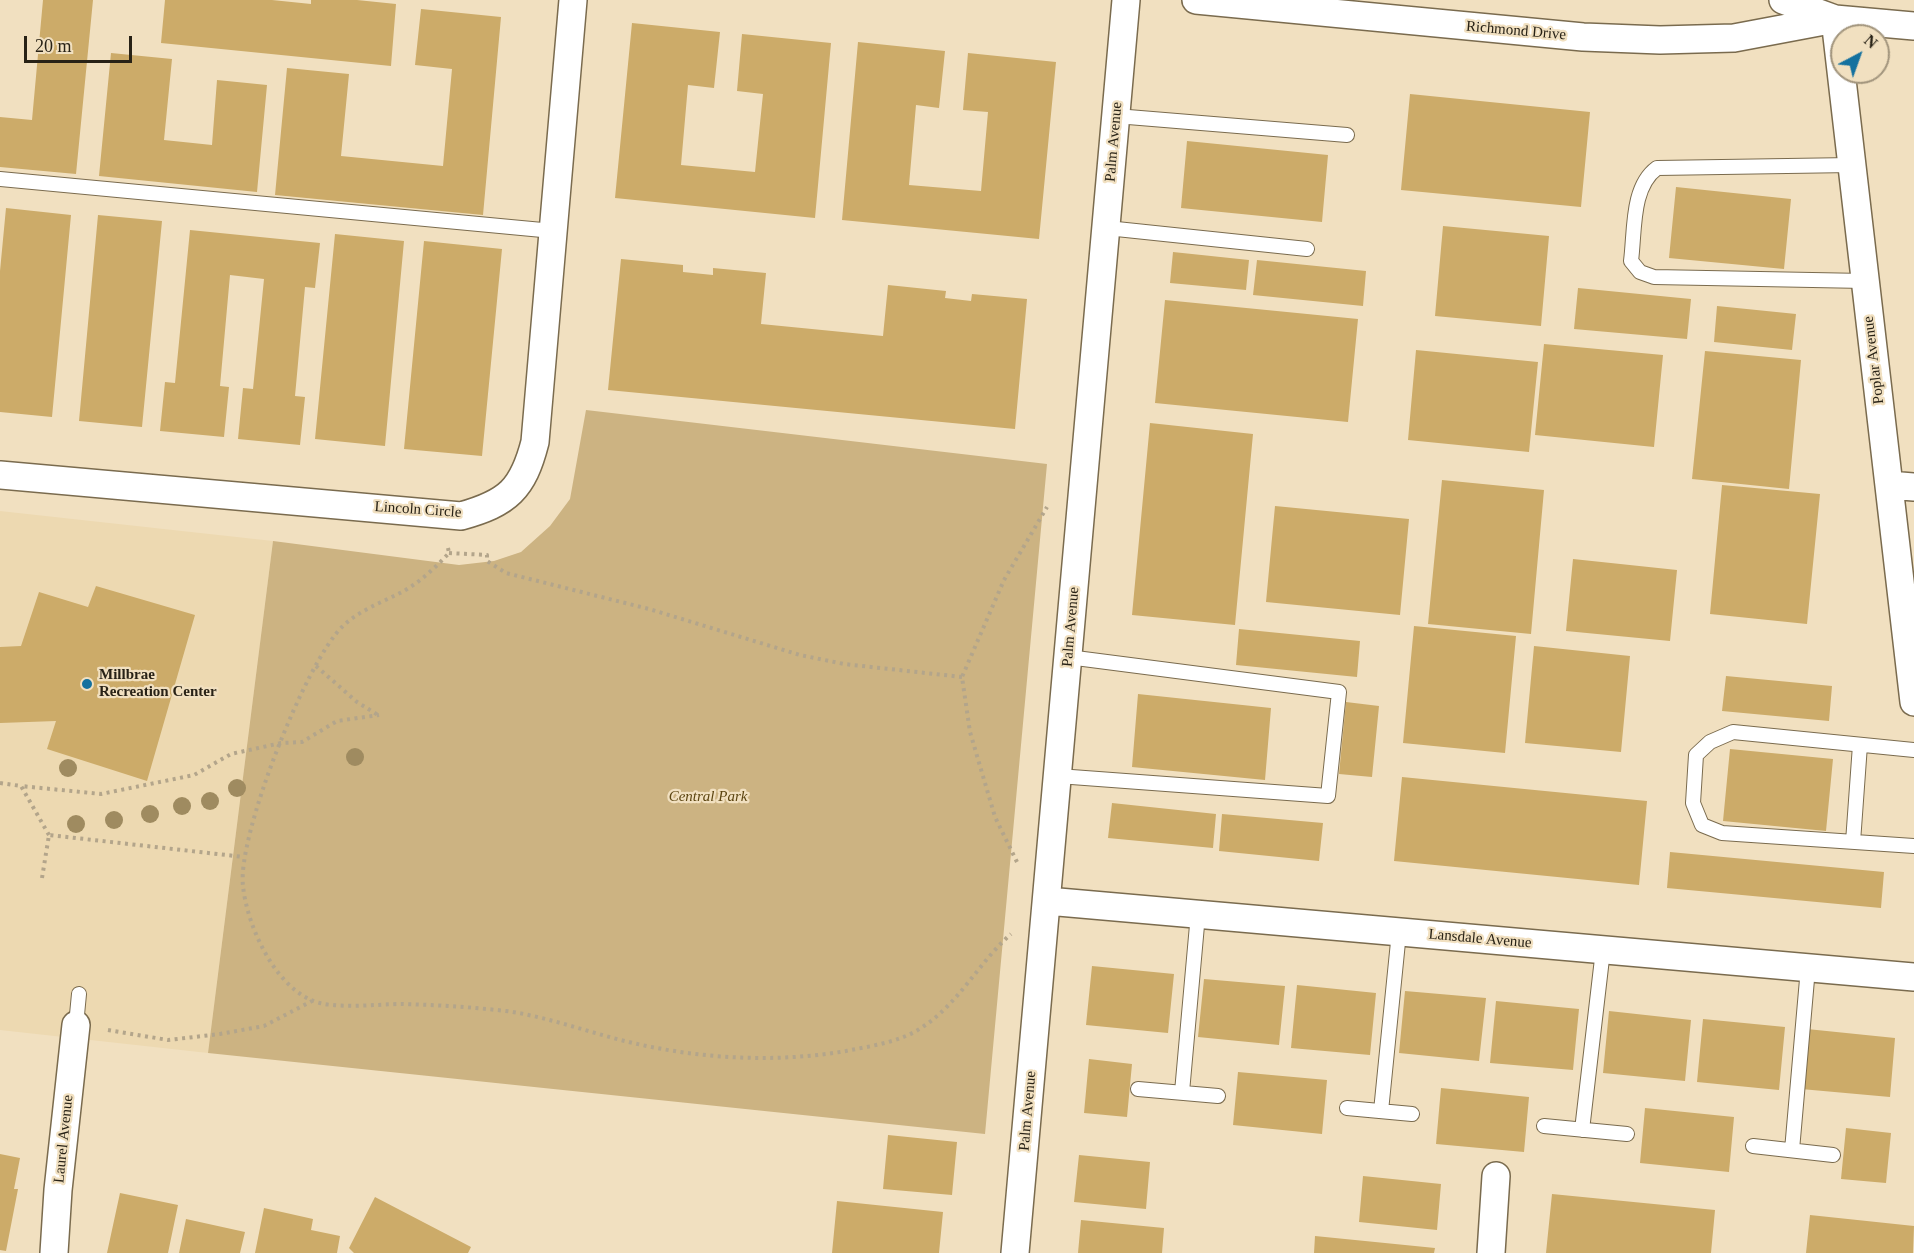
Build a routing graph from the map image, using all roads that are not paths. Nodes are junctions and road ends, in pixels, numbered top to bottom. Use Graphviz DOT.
graph roads {
  1 [pos="573,0"];
  2 [pos="1126,0"];
  3 [pos="1196,0"];
  4 [pos="1783,0"];
  5 [pos="1835,19"];
  6 [pos="1914,26"];
  7 [pos="1116,116"];
  8 [pos="1347,135"];
  9 [pos="1852,165"];
  10 [pos="0,179"];
  11 [pos="1107,228"];
  12 [pos="553,231"];
  13 [pos="1307,249"];
  14 [pos="1865,281"];
  15 [pos="0,475"];
  16 [pos="1901,486"];
  17 [pos="1068,657"];
  18 [pos="1914,702"];
  19 [pos="1860,745"];
  20 [pos="1914,750"];
  21 [pos="1058,776"];
  22 [pos="1853,842"];
  23 [pos="1914,846"];
  24 [pos="1047,901"];
  25 [pos="1198,914"];
  26 [pos="1399,932"];
  27 [pos="1603,950"];
  28 [pos="1808,968"];
  29 [pos="1914,977"];
  30 [pos="79,994"];
  31 [pos="76,1025"];
  32 [pos="1138,1089"];
  33 [pos="1182,1092"];
  34 [pos="1218,1096"];
  35 [pos="1347,1108"];
  36 [pos="1381,1111"];
  37 [pos="1412,1114"];
  38 [pos="1544,1126"];
  39 [pos="1582,1130"];
  40 [pos="1627,1134"];
  41 [pos="1753,1146"];
  42 [pos="1792,1150"];
  43 [pos="1833,1155"];
  44 [pos="1496,1176"];
  45 [pos="54,1253"];
  46 [pos="1015,1253"];
  47 [pos="1491,1253"];
  1 -- 12 [label="street, Lincoln Circle"];
  2 -- 7 [label="street, Palm Avenue"];
  3 -- 5 [label="street, Richmond Drive"];
  4 -- 5 [label="street, Richmond Drive"];
  5 -- 6 [label="street, Richmond Drive"];
  5 -- 9 [label="street, Poplar Avenue"];
  7 -- 8 [label="lane"];
  7 -- 11 [label="street, Palm Avenue"];
  9 -- 14 [label="street, Poplar Avenue"];
  9 -- 14 [label="lane"];
  10 -- 12 [label="lane"];
  11 -- 13 [label="lane"];
  11 -- 17 [label="street, Palm Avenue"];
  12 -- 15 [label="street, Lincoln Circle"];
  14 -- 16 [label="street, Poplar Avenue"];
  16 -- 18 [label="street, Poplar Avenue"];
  17 -- 21 [label="street, Palm Avenue"];
  17 -- 21 [label="lane"];
  19 -- 20 [label="lane"];
  19 -- 22 [label="lane"];
  19 -- 22 [label="lane"];
  21 -- 24 [label="street, Palm Avenue"];
  22 -- 23 [label="lane"];
  24 -- 25 [label="street, Lansdale Avenue"];
  24 -- 46 [label="street, Palm Avenue"];
  25 -- 26 [label="street, Lansdale Avenue"];
  25 -- 33 [label="lane"];
  26 -- 27 [label="street, Lansdale Avenue"];
  26 -- 36 [label="lane"];
  27 -- 28 [label="street, Lansdale Avenue"];
  27 -- 39 [label="lane"];
  28 -- 29 [label="street, Lansdale Avenue"];
  28 -- 42 [label="lane"];
  30 -- 31 [label="lane"];
  31 -- 45 [label="street, Laurel Avenue"];
  32 -- 33 [label="lane"];
  33 -- 34 [label="lane"];
  35 -- 36 [label="lane"];
  36 -- 37 [label="lane"];
  38 -- 39 [label="lane"];
  39 -- 40 [label="lane"];
  41 -- 42 [label="lane"];
  42 -- 43 [label="lane"];
  44 -- 47 [label="street"];
}
